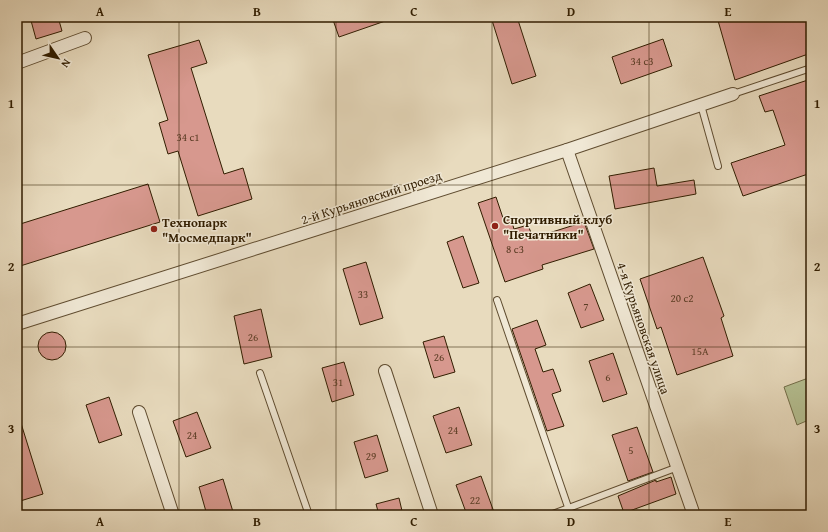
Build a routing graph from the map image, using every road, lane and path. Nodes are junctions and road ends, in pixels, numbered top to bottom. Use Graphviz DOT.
graph roads {
  1 [pos="85,38"];
  2 [pos="17,63"];
  3 [pos="811,68"];
  4 [pos="733,94"];
  5 [pos="701,105"];
  6 [pos="566,146"];
  7 [pos="718,166"];
  8 [pos="497,300"];
  9 [pos="17,324"];
  10 [pos="385,371"];
  11 [pos="260,373"];
  12 [pos="140,412"];
  13 [pos="678,467"];
  14 [pos="568,507"];
  15 [pos="173,515"];
  16 [pos="309,515"];
  17 [pos="432,515"];
  18 [pos="550,515"];
  19 [pos="694,515"];
  1 -- 2 [label="street"];
  3 -- 4 [label="lane"];
  4 -- 5 [label="street, 2-й Курьяновский проезд"];
  5 -- 6 [label="street, 2-й Курьяновский проезд"];
  5 -- 7 [label="lane"];
  6 -- 9 [label="street, 2-й Курьяновский проезд"];
  6 -- 13 [label="street, 4-я Курьяновская улица"];
  8 -- 14 [label="lane"];
  10 -- 17 [label="street"];
  11 -- 16 [label="lane"];
  12 -- 15 [label="street"];
  13 -- 14 [label="lane"];
  13 -- 19 [label="street, 4-я Курьяновская улица"];
  14 -- 18 [label="lane"];
}
